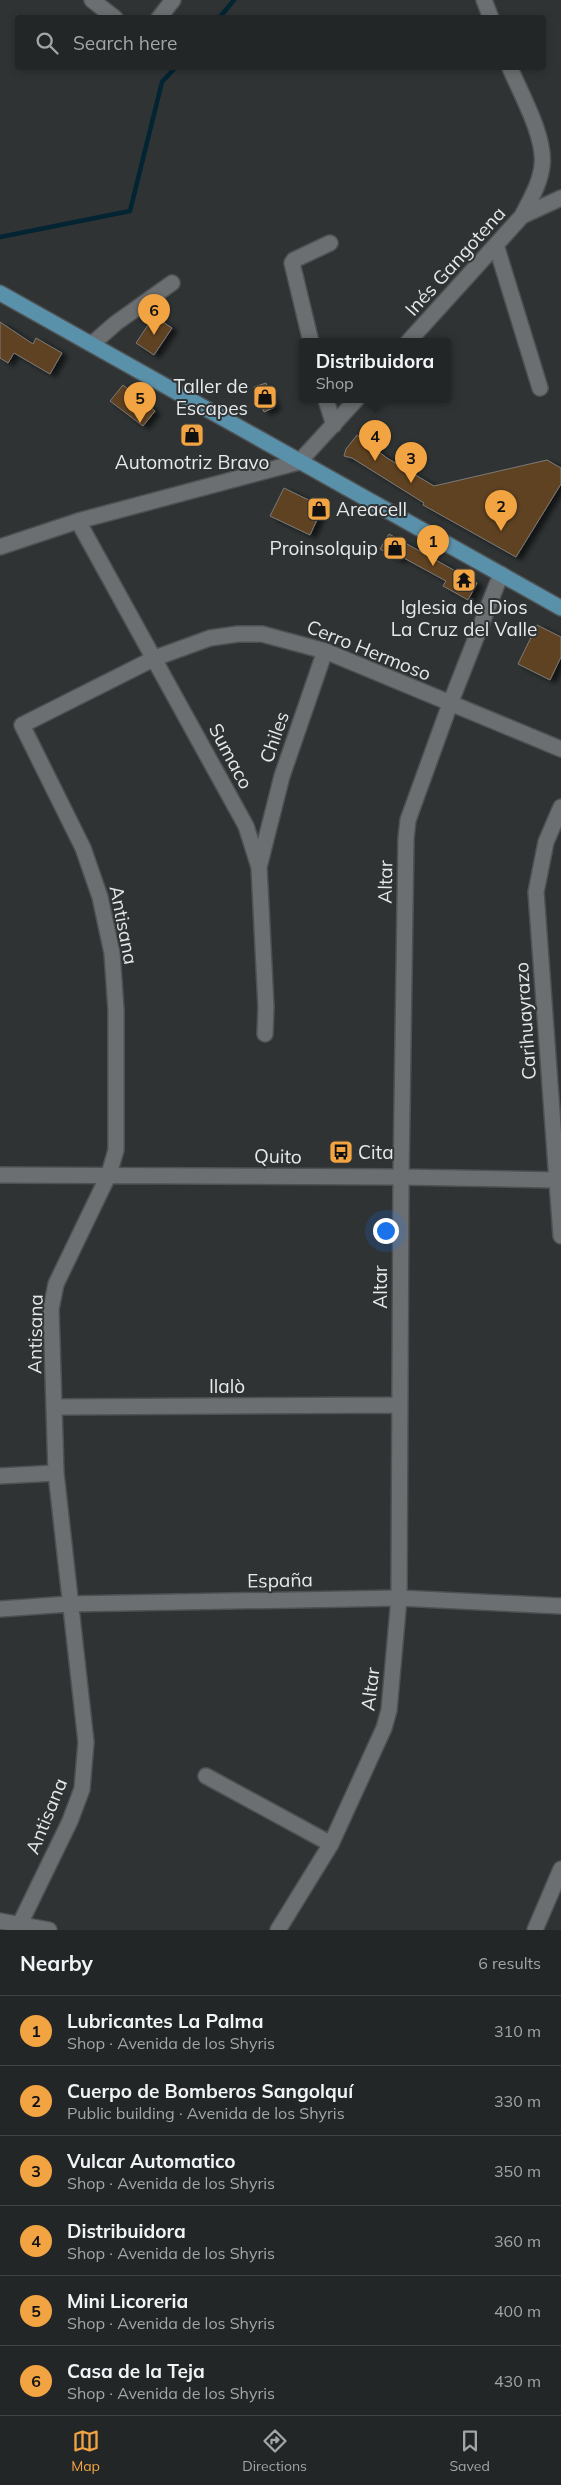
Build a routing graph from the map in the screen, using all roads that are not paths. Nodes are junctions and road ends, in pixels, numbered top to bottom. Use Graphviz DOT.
graph roads {
  1 [pos="92,0"];
  2 [pos="173,0"];
  3 [pos="484,0"];
  4 [pos="111,15"];
  5 [pos="161,15"];
  6 [pos="489,15"];
  7 [pos="511,70"];
  8 [pos="561,198"];
  9 [pos="522,216"];
  10 [pos="330,243"];
  11 [pos="496,245"];
  12 [pos="172,283"];
  13 [pos="0,293"];
  14 [pos="310,338"];
  15 [pos="412,338"];
  16 [pos="92,344"];
  17 [pos="540,388"];
  18 [pos="327,403"];
  19 [pos="353,403"];
  20 [pos="334,425"];
  21 [pos="299,462"];
  22 [pos="78,521"];
  23 [pos="0,547"];
  24 [pos="500,574"];
  25 [pos="561,608"];
  26 [pos="325,651"];
  27 [pos="155,658"];
  28 [pos="450,704"];
  29 [pos="22,725"];
  30 [pos="561,749"];
  31 [pos="561,806"];
  32 [pos="259,868"];
  33 [pos="265,1034"];
  34 [pos="109,1174"];
  35 [pos="0,1175"];
  36 [pos="401,1177"];
  37 [pos="555,1180"];
  38 [pos="561,1236"];
  39 [pos="400,1405"];
  40 [pos="54,1406"];
  41 [pos="56,1473"];
  42 [pos="0,1476"];
  43 [pos="399,1598"];
  44 [pos="69,1604"];
  45 [pos="561,1606"];
  46 [pos="0,1609"];
  47 [pos="206,1776"];
  48 [pos="331,1844"];
  49 [pos="561,1868"];
  50 [pos="0,1921"];
  51 [pos="19,1927"];
  52 [pos="49,1930"];
  53 [pos="278,1930"];
  54 [pos="535,1930"];
  1 -- 4 [label="street"];
  2 -- 5 [label="street"];
  3 -- 6 [label="street"];
  7 -- 9 [label="street"];
  8 -- 9 [label="street, Inés Gangotena"];
  9 -- 11 [label="street, Inés Gangotena"];
  10 -- 14 [label="street"];
  11 -- 15 [label="street, Inés Gangotena"];
  11 -- 17 [label="street"];
  12 -- 16 [label="street"];
  13 -- 16 [label="main road"];
  16 -- 21 [label="main road"];
  18 -- 20 [label="street"];
  19 -- 20 [label="street"];
  20 -- 21 [label="street"];
  21 -- 22 [label="street"];
  21 -- 24 [label="main road"];
  22 -- 23 [label="street"];
  22 -- 27 [label="street, Sumaco"];
  24 -- 25 [label="main road"];
  24 -- 28 [label="street, Altar"];
  26 -- 27 [label="street, Cerro Hermoso"];
  26 -- 28 [label="street, Cerro Hermoso"];
  26 -- 32 [label="street, Chiles"];
  27 -- 29 [label="street, Cerro Hermoso"];
  27 -- 32 [label="street, Sumaco"];
  28 -- 30 [label="street, Cerro Hermoso"];
  28 -- 36 [label="street, Altar"];
  29 -- 34 [label="street, Antisana"];
  31 -- 37 [label="street, Carihuayrazo"];
  32 -- 33 [label="street, Sumaco"];
  34 -- 35 [label="street, Quito"];
  34 -- 36 [label="street, Quito"];
  34 -- 40 [label="street, Antisana"];
  36 -- 37 [label="street, Quito"];
  36 -- 39 [label="street, Altar"];
  37 -- 38 [label="street, Carihuayrazo"];
  39 -- 40 [label="street, Ilalò"];
  39 -- 43 [label="street, Altar"];
  40 -- 41 [label="street, Antisana"];
  41 -- 42 [label="street"];
  41 -- 44 [label="street, Antisana"];
  43 -- 44 [label="street, España"];
  43 -- 45 [label="street, España"];
  43 -- 48 [label="street, Altar"];
  44 -- 46 [label="street, España"];
  44 -- 51 [label="street, Antisana"];
  47 -- 48 [label="street"];
  48 -- 53 [label="street, Altar"];
  49 -- 54 [label="street"];
  50 -- 51 [label="street"];
  51 -- 52 [label="street"];
}
